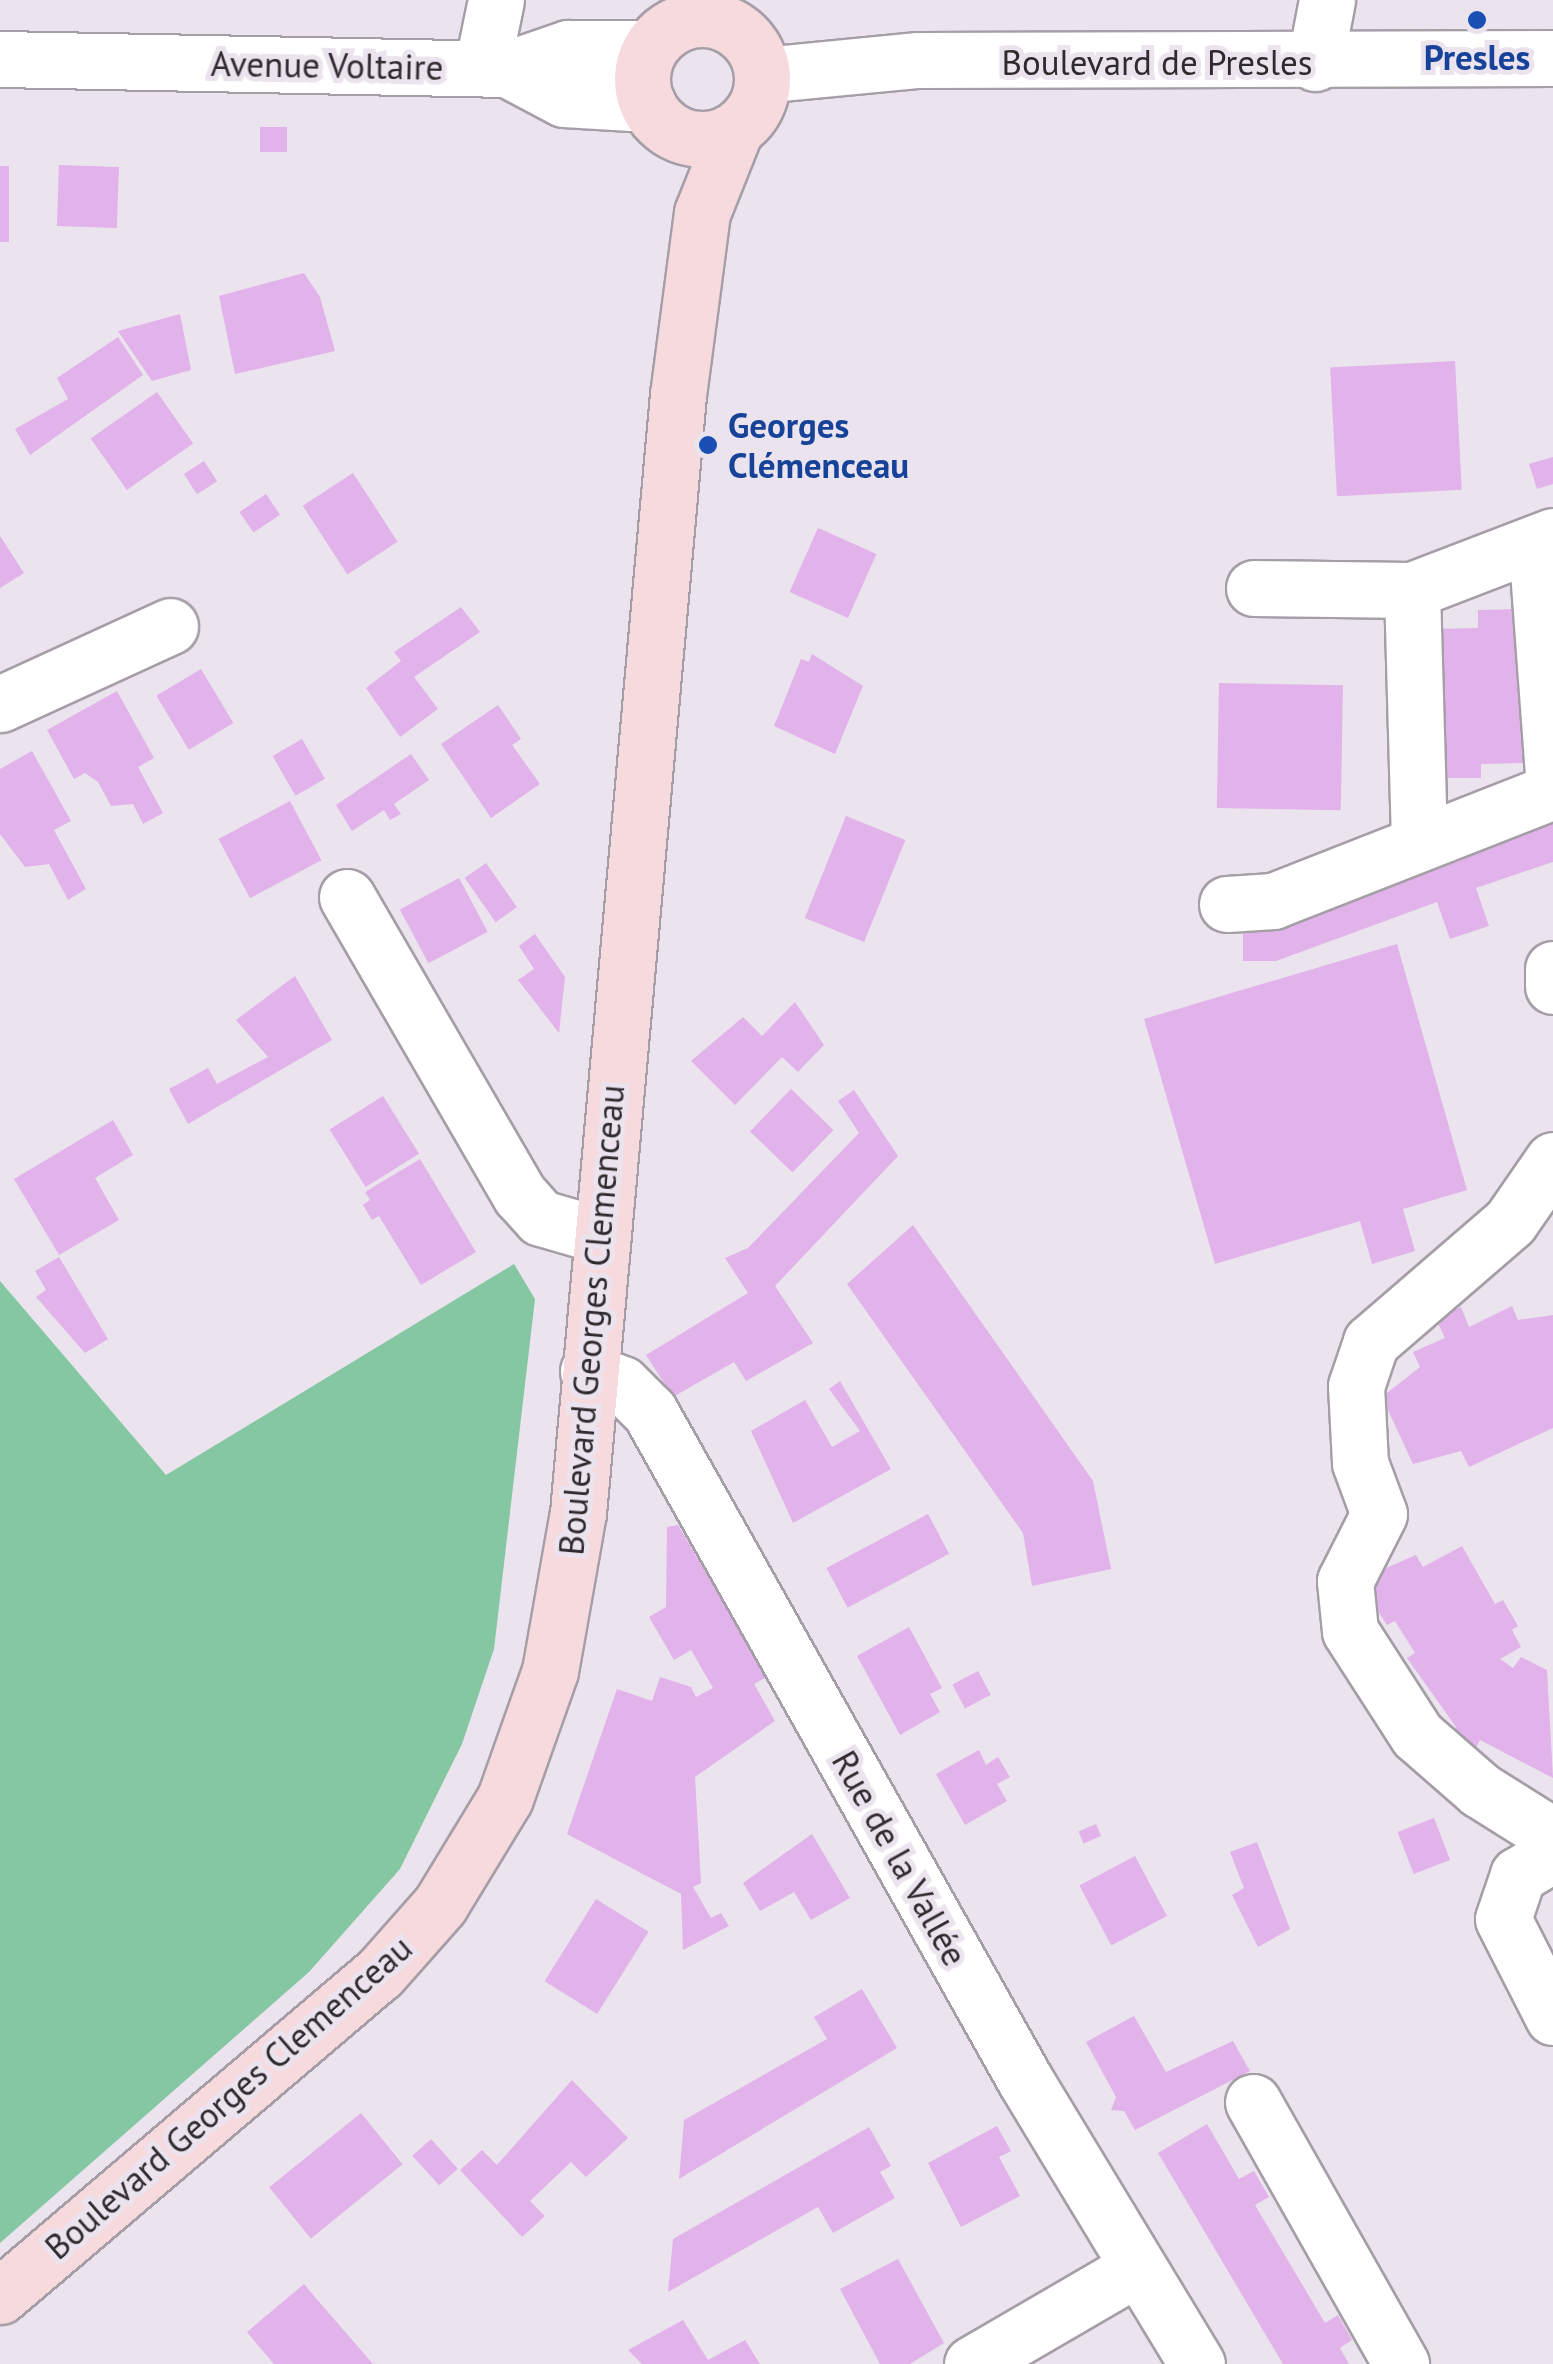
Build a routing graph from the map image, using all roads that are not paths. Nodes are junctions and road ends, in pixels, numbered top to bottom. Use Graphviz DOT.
graph roads {
  1 [pos="496,0"];
  2 [pos="1327,0"];
  3 [pos="699,19"];
  4 [pos="1553,58"];
  5 [pos="0,59"];
  6 [pos="1315,63"];
  7 [pos="494,69"];
  8 [pos="762,75"];
  9 [pos="661,118"];
  10 [pos="735,130"];
  11 [pos="702,213"];
  12 [pos="1544,540"];
  13 [pos="1254,588"];
  14 [pos="1412,590"];
  15 [pos="170,626"];
  16 [pos="0,704"];
  17 [pos="1553,775"];
  18 [pos="1553,792"];
  19 [pos="1419,842"];
  20 [pos="347,897"];
  21 [pos="1227,904"];
  22 [pos="1553,970"];
  23 [pos="1553,986"];
  24 [pos="1553,1160"];
  25 [pos="600,1236"];
  26 [pos="588,1371"];
  27 [pos="1553,1836"];
  28 [pos="1553,1854"];
  29 [pos="1553,2017"];
  30 [pos="1252,2102"];
  31 [pos="1136,2269"];
  32 [pos="0,2296"];
  33 [pos="972,2364"];
  34 [pos="1198,2364"];
  35 [pos="1401,2364"];
  1 -- 7 [label="street"];
  2 -- 6 [label="street"];
  3 -- 7 [label="street"];
  3 -- 8 [label="main road"];
  3 -- 9 [label="main road"];
  4 -- 6 [label="street, Boulevard de Presles"];
  5 -- 7 [label="street, Avenue Voltaire"];
  6 -- 8 [label="street, Boulevard de Presles"];
  7 -- 9 [label="street, Avenue Voltaire"];
  8 -- 10 [label="main road, Boulevard Georges Clemenceau"];
  9 -- 10 [label="main road"];
  9 -- 11 [label="main road"];
  10 -- 11 [label="main road, Boulevard Georges Clemenceau"];
  11 -- 25 [label="main road, Boulevard Georges Clemenceau"];
  12 -- 14 [label="street"];
  12 -- 17 [label="street"];
  13 -- 14 [label="street"];
  14 -- 19 [label="street"];
  15 -- 16 [label="street"];
  18 -- 19 [label="street"];
  19 -- 21 [label="street"];
  20 -- 25 [label="street"];
  22 -- 23 [label="street"];
  24 -- 27 [label="street"];
  25 -- 26 [label="main road, Boulevard Georges Clemenceau"];
  26 -- 31 [label="street, Rue de la Vallée"];
  26 -- 32 [label="main road, Boulevard Georges Clemenceau"];
  28 -- 29 [label="street"];
  30 -- 35 [label="street"];
  31 -- 33 [label="street"];
  31 -- 34 [label="street, Rue de la Vallée"];
}
